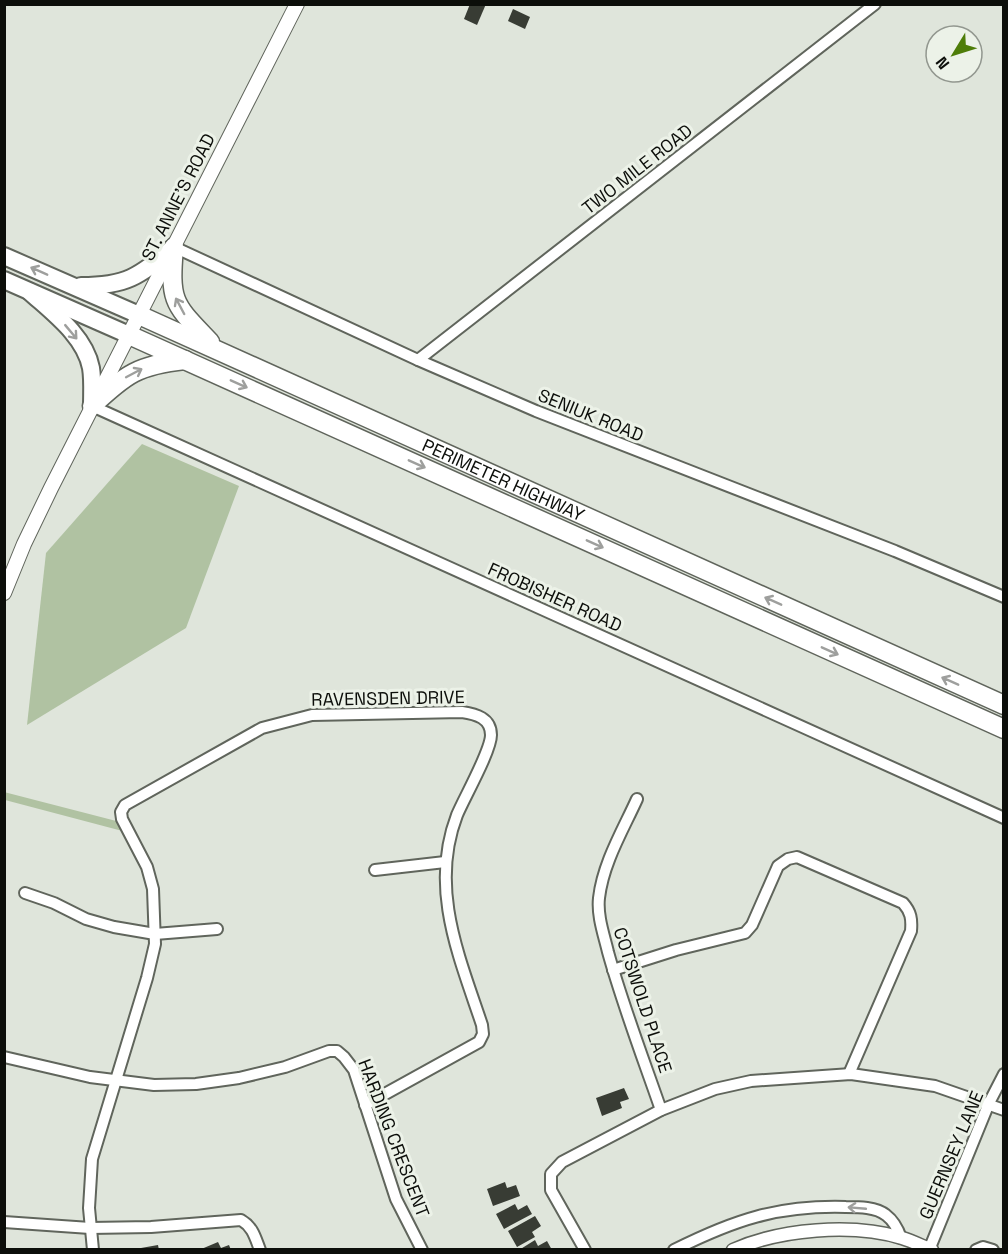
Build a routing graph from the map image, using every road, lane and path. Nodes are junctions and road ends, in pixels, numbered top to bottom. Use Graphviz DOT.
graph roads {
  1 [pos="297,4"];
  2 [pos="875,4"];
  3 [pos="174,248"];
  4 [pos="4,256"];
  5 [pos="4,280"];
  6 [pos="74,286"];
  7 [pos="30,292"];
  8 [pos="139,315"];
  9 [pos="129,335"];
  10 [pos="218,350"];
  11 [pos="186,360"];
  12 [pos="418,360"];
  13 [pos="92,406"];
  14 [pos="4,593"];
  15 [pos="1004,597"];
  16 [pos="1004,705"];
  17 [pos="1004,729"];
  18 [pos="637,799"];
  19 [pos="1004,818"];
  20 [pos="445,862"];
  21 [pos="375,870"];
  22 [pos="25,893"];
  23 [pos="217,929"];
  24 [pos="154,934"];
  25 [pos="613,970"];
  26 [pos="4,1057"];
  27 [pos="849,1074"];
  28 [pos="1004,1074"];
  29 [pos="115,1080"];
  30 [pos="989,1103"];
  31 [pos="365,1105"];
  32 [pos="661,1110"];
  33 [pos="1004,1110"];
  34 [pos="4,1222"];
  35 [pos="90,1228"];
  36 [pos="901,1238"];
  37 [pos="930,1249"];
  38 [pos="93,1250"];
  39 [pos="260,1250"];
  40 [pos="422,1250"];
  41 [pos="585,1250"];
  42 [pos="674,1250"];
  43 [pos="733,1250"];
  44 [pos="976,1250"];
  45 [pos="993,1250"];
  1 -- 3 [label="main road, ST. ANNE'S ROAD"];
  2 -- 12 [label="street, TWO MILE ROAD"];
  3 -- 6 [label="highway"];
  3 -- 8 [label="main road, ST. ANNE'S ROAD"];
  10 -- 3 [label="highway, one-way"];
  3 -- 12 [label="street, SENIUK ROAD"];
  6 -- 4 [label="highway, PERIMETER HIGHWAY, one-way"];
  5 -- 7 [label="highway, PERIMETER HIGHWAY"];
  6 -- 8 [label="highway, PERIMETER HIGHWAY"];
  7 -- 9 [label="highway, PERIMETER HIGHWAY"];
  7 -- 13 [label="highway, one-way"];
  8 -- 9 [label="main road, ST. ANNE'S ROAD"];
  8 -- 10 [label="highway, PERIMETER HIGHWAY"];
  9 -- 11 [label="highway, PERIMETER HIGHWAY"];
  9 -- 13 [label="main road, ST. ANNE'S ROAD"];
  16 -- 10 [label="highway, PERIMETER HIGHWAY, one-way"];
  13 -- 11 [label="highway, one-way"];
  11 -- 17 [label="highway, PERIMETER HIGHWAY, one-way"];
  12 -- 15 [label="street, SENIUK ROAD"];
  13 -- 14 [label="main road, ST. ANNE'S ROAD"];
  13 -- 19 [label="street, FROBISHER ROAD"];
  18 -- 25 [label="street, COTSWOLD PLACE"];
  20 -- 21 [label="street"];
  20 -- 24 [label="street, RAVENSDEN DRIVE"];
  20 -- 31 [label="street, RAVENSDEN DRIVE"];
  22 -- 24 [label="street"];
  23 -- 24 [label="street"];
  24 -- 29 [label="street, RAVENSDEN DRIVE"];
  25 -- 27 [label="street"];
  25 -- 32 [label="street, COTSWOLD PLACE"];
  26 -- 29 [label="street"];
  27 -- 30 [label="street"];
  27 -- 32 [label="street"];
  28 -- 30 [label="street, GUERNSEY LANE"];
  29 -- 31 [label="street, HARDING CRESCENT"];
  29 -- 35 [label="street, RAVENSDEN DRIVE"];
  30 -- 33 [label="street"];
  30 -- 37 [label="street, GUERNSEY LANE"];
  31 -- 40 [label="street, HARDING CRESCENT"];
  32 -- 41 [label="street"];
  34 -- 35 [label="street"];
  35 -- 38 [label="street, RAVENSDEN DRIVE"];
  35 -- 39 [label="street"];
  36 -- 37 [label="street"];
  36 -- 42 [label="street, one-way"];
  36 -- 43 [label="street"];
  44 -- 45 [label="street"];
}
